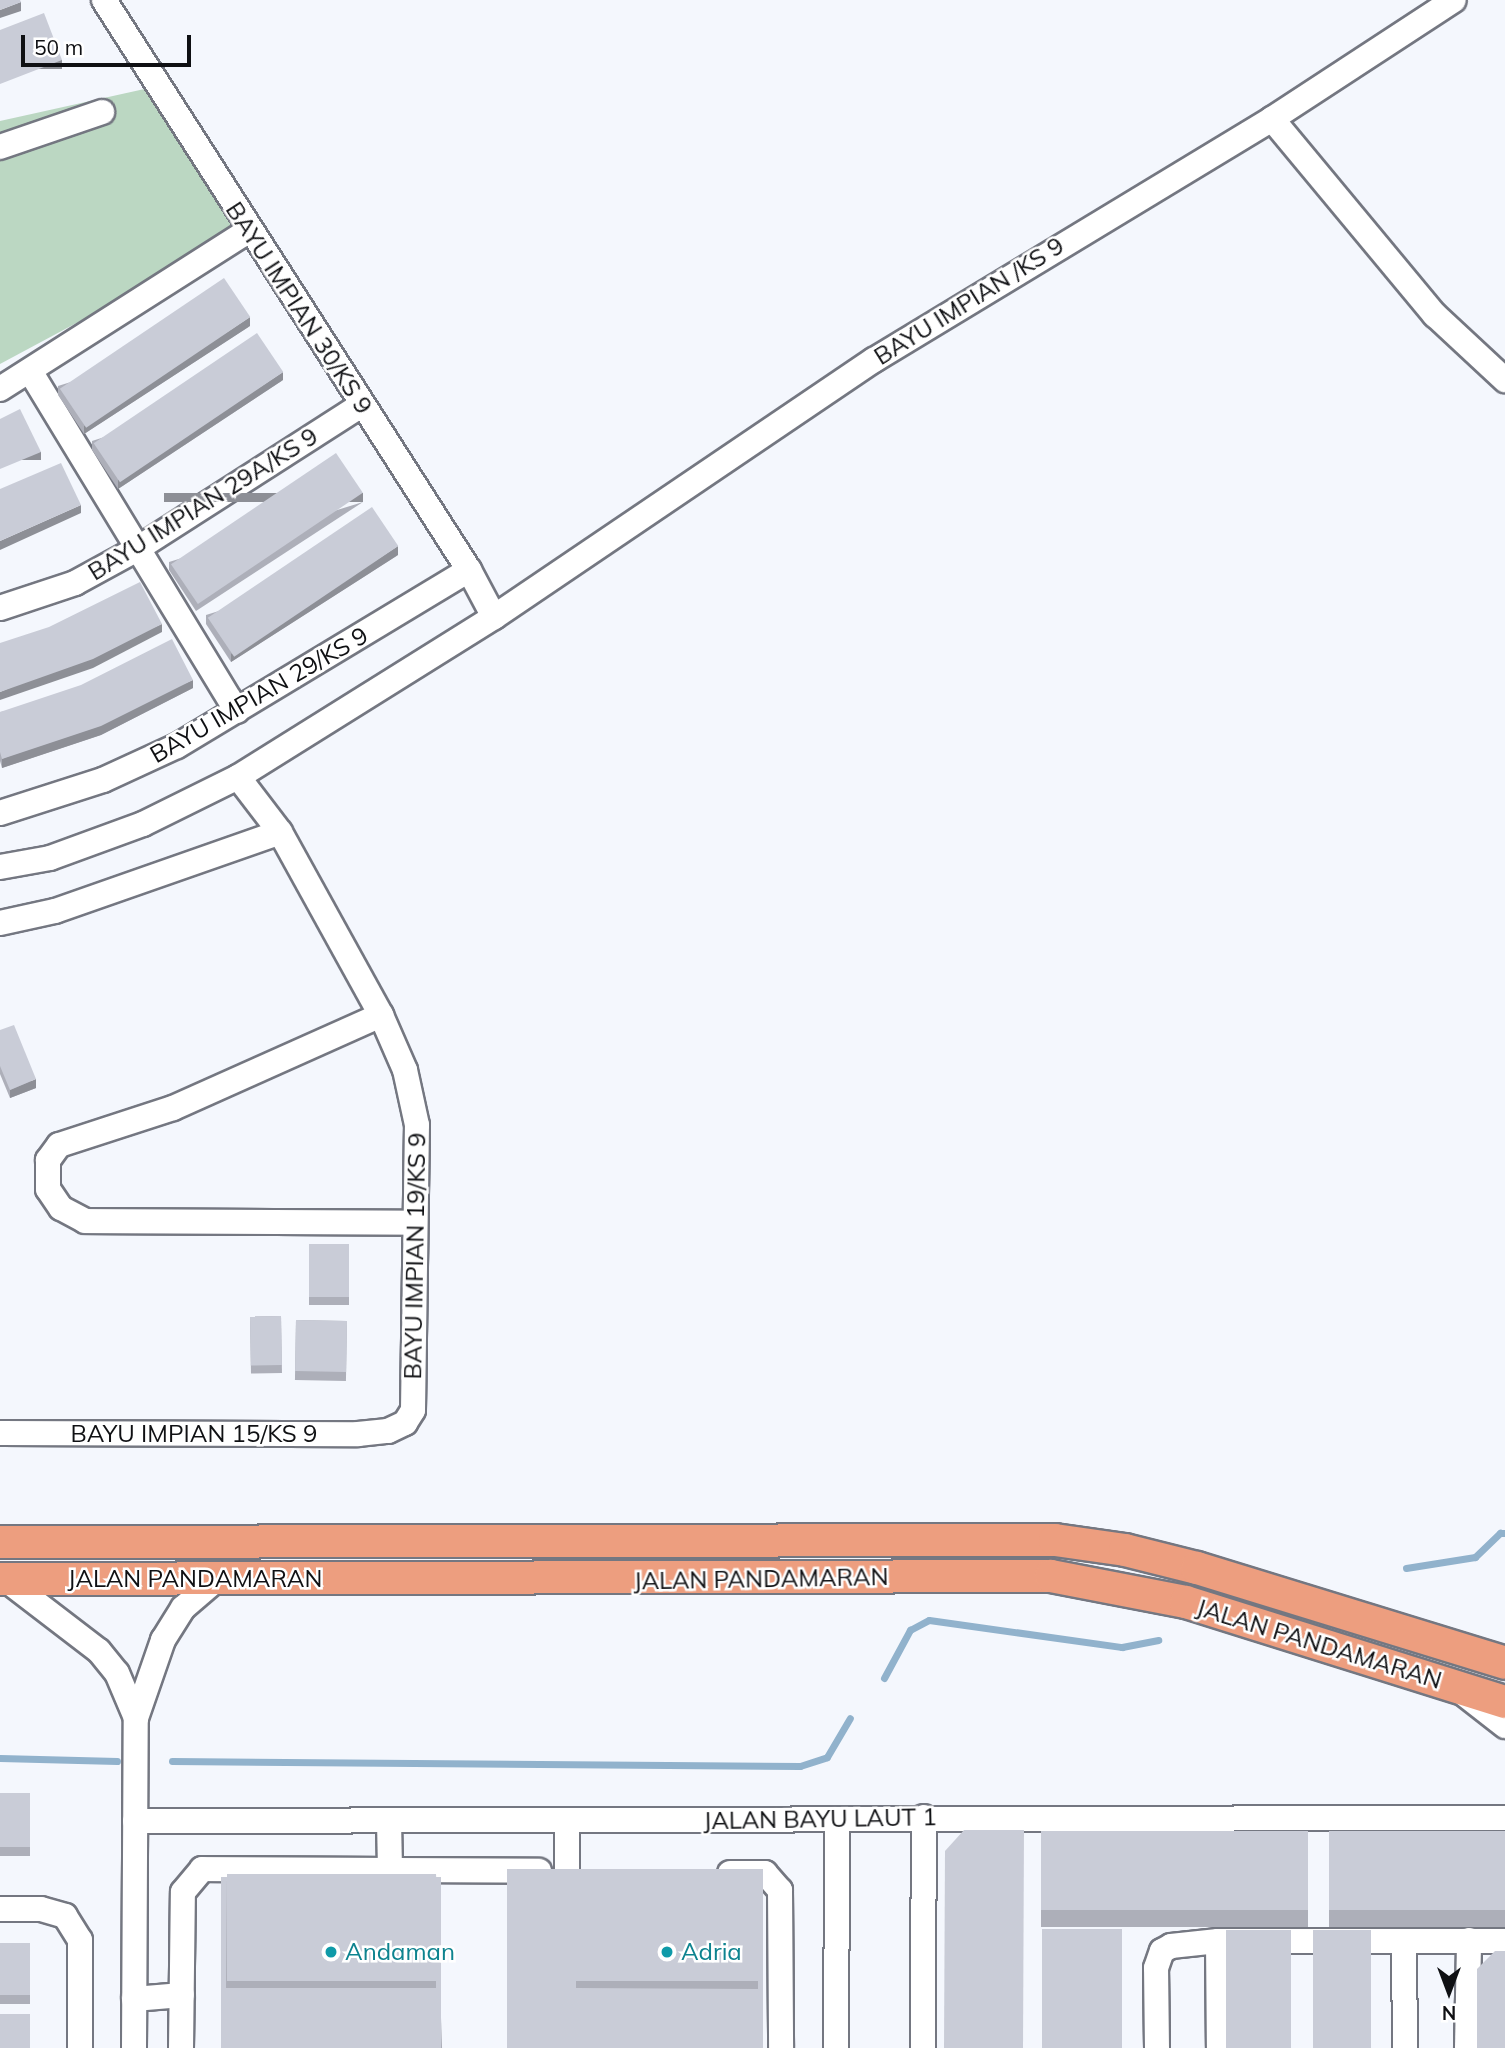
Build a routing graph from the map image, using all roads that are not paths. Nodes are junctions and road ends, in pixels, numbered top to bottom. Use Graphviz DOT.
graph roads {
  1 [pos="104,0"];
  2 [pos="1454,0"];
  3 [pos="102,112"];
  4 [pos="1272,119"];
  5 [pos="0,147"];
  6 [pos="248,231"];
  7 [pos="30,371"];
  8 [pos="1505,380"];
  9 [pos="0,389"];
  10 [pos="361,405"];
  11 [pos="137,549"];
  12 [pos="469,570"];
  13 [pos="0,608"];
  14 [pos="494,617"];
  15 [pos="237,711"];
  16 [pos="238,777"];
  17 [pos="0,813"];
  18 [pos="280,832"];
  19 [pos="0,867"];
  20 [pos="0,923"];
  21 [pos="382,1016"];
  22 [pos="413,1223"];
  23 [pos="387,1431"];
  24 [pos="0,1433"];
  25 [pos="0,1542"];
  26 [pos="2,1579"];
  27 [pos="218,1579"];
  28 [pos="1505,1663"];
  29 [pos="1454,1686"];
  30 [pos="1505,1702"];
  31 [pos="136,1718"];
  32 [pos="1505,1726"];
  33 [pos="924,1817"];
  34 [pos="1505,1818"];
  35 [pos="135,1821"];
  36 [pos="389,1821"];
  37 [pos="567,1821"];
  38 [pos="837,1821"];
  39 [pos="390,1870"];
  40 [pos="568,1871"];
  41 [pos="594,1872"];
  42 [pos="699,1872"];
  43 [pos="0,1909"];
  44 [pos="1469,1940"];
  45 [pos="1218,1941"];
  46 [pos="1404,1941"];
  47 [pos="1505,1941"];
  48 [pos="182,1995"];
  49 [pos="134,1999"];
  50 [pos="80,2039"];
  51 [pos="134,2048"];
  52 [pos="181,2048"];
  53 [pos="781,2048"];
  54 [pos="836,2048"];
  55 [pos="923,2048"];
  56 [pos="1157,2048"];
  57 [pos="1219,2048"];
  58 [pos="1405,2048"];
  59 [pos="1467,2048"];
  1 -- 6 [label="street, BAYU IMPIAN 30/KS 9"];
  2 -- 4 [label="street, BAYU IMPIAN /KS 9"];
  3 -- 5 [label="street"];
  4 -- 8 [label="street"];
  4 -- 14 [label="street, BAYU IMPIAN /KS 9"];
  6 -- 7 [label="street"];
  6 -- 10 [label="street, BAYU IMPIAN 30/KS 9"];
  7 -- 9 [label="street"];
  7 -- 11 [label="street"];
  10 -- 11 [label="street, BAYU IMPIAN 29A/KS 9"];
  10 -- 12 [label="street, BAYU IMPIAN 30/KS 9"];
  11 -- 13 [label="street, BAYU IMPIAN 29A/KS 9"];
  11 -- 15 [label="street"];
  12 -- 14 [label="street, BAYU IMPIAN 30/KS 9"];
  12 -- 15 [label="street, BAYU IMPIAN 29/KS 9"];
  14 -- 16 [label="street, BAYU IMPIAN /KS 9"];
  15 -- 17 [label="street, BAYU IMPIAN 29/KS 9"];
  16 -- 18 [label="street, BAYU IMPIAN 19/KS 9"];
  16 -- 19 [label="street, BAYU IMPIAN /KS 9"];
  18 -- 20 [label="street"];
  18 -- 21 [label="street, BAYU IMPIAN 19/KS 9"];
  21 -- 22 [label="street, BAYU IMPIAN 19/KS 9"];
  21 -- 22 [label="street"];
  22 -- 23 [label="street, BAYU IMPIAN 19/KS 9"];
  23 -- 24 [label="street, BAYU IMPIAN 15/KS 9"];
  25 -- 28 [label="main road, JALAN PANDAMARAN"];
  26 -- 27 [label="main road, JALAN PANDAMARAN"];
  26 -- 31 [label="street"];
  27 -- 29 [label="main road, JALAN PANDAMARAN"];
  27 -- 31 [label="street"];
  29 -- 30 [label="main road, JALAN PANDAMARAN"];
  29 -- 32 [label="street"];
  31 -- 35 [label="street"];
  33 -- 34 [label="street, JALAN BAYU LAUT 1"];
  33 -- 38 [label="street, JALAN BAYU LAUT 1"];
  33 -- 55 [label="street"];
  35 -- 36 [label="street, JALAN BAYU LAUT 1"];
  35 -- 49 [label="street"];
  36 -- 37 [label="street, JALAN BAYU LAUT 1"];
  36 -- 39 [label="street"];
  37 -- 38 [label="street, JALAN BAYU LAUT 1"];
  37 -- 40 [label="street"];
  38 -- 54 [label="street"];
  39 -- 40 [label="street"];
  39 -- 48 [label="street"];
  40 -- 41 [label="street"];
  42 -- 53 [label="street"];
  43 -- 50 [label="street"];
  44 -- 46 [label="street"];
  44 -- 47 [label="street"];
  44 -- 59 [label="street"];
  45 -- 46 [label="street"];
  45 -- 56 [label="street"];
  45 -- 57 [label="street"];
  46 -- 58 [label="street"];
  48 -- 49 [label="street"];
  48 -- 52 [label="street"];
  49 -- 51 [label="street"];
}
